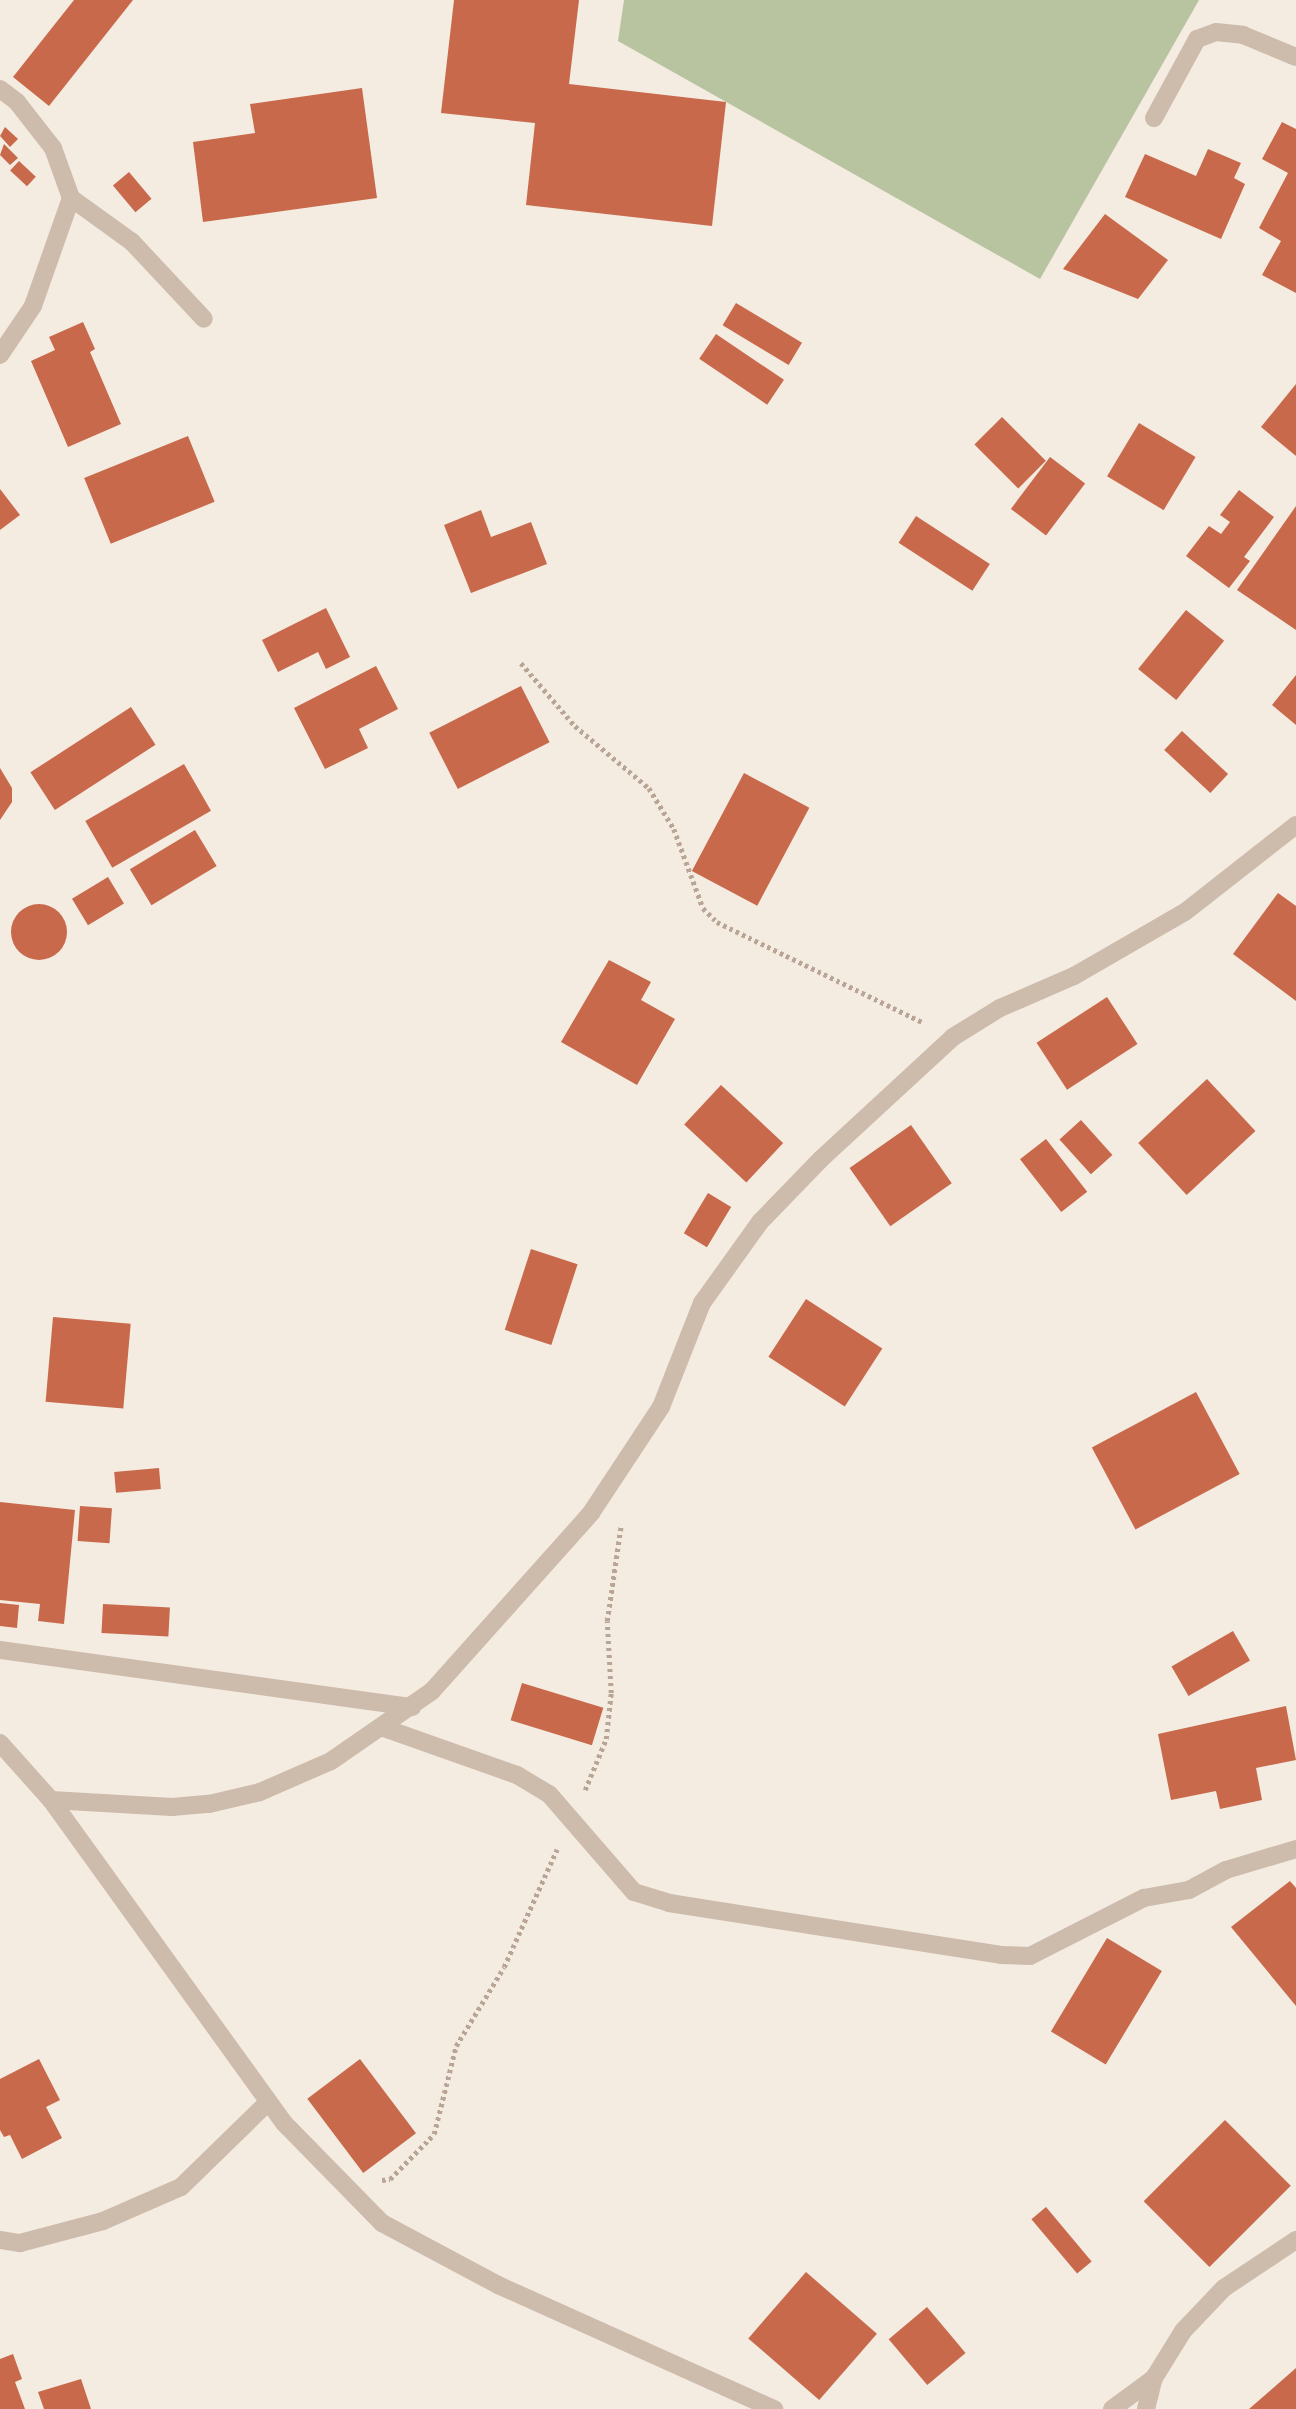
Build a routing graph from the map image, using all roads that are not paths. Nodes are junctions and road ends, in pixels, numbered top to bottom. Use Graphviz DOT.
graph roads {
  1 [pos="1296,57"];
  2 [pos="0,89"];
  3 [pos="1154,118"];
  4 [pos="71,198"];
  5 [pos="204,319"];
  6 [pos="0,355"];
  7 [pos="1296,825"];
  8 [pos="0,1650"];
  9 [pos="412,1707"];
  10 [pos="384,1728"];
  11 [pos="0,1743"];
  12 [pos="51,1800"];
  13 [pos="1296,1849"];
  14 [pos="268,2102"];
  15 [pos="0,2240"];
  16 [pos="1296,2240"];
  17 [pos="1154,2378"];
  18 [pos="774,2409"];
  19 [pos="1112,2409"];
  20 [pos="1146,2409"];
  1 -- 3 [label="street"];
  2 -- 4 [label="street"];
  4 -- 5 [label="street"];
  4 -- 6 [label="street"];
  7 -- 9 [label="street"];
  8 -- 9 [label="street"];
  9 -- 10 [label="street"];
  10 -- 12 [label="street"];
  10 -- 13 [label="street"];
  11 -- 12 [label="street"];
  12 -- 14 [label="street"];
  14 -- 15 [label="street"];
  14 -- 18 [label="street"];
  16 -- 17 [label="street"];
  17 -- 19 [label="street"];
  17 -- 20 [label="street"];
}
